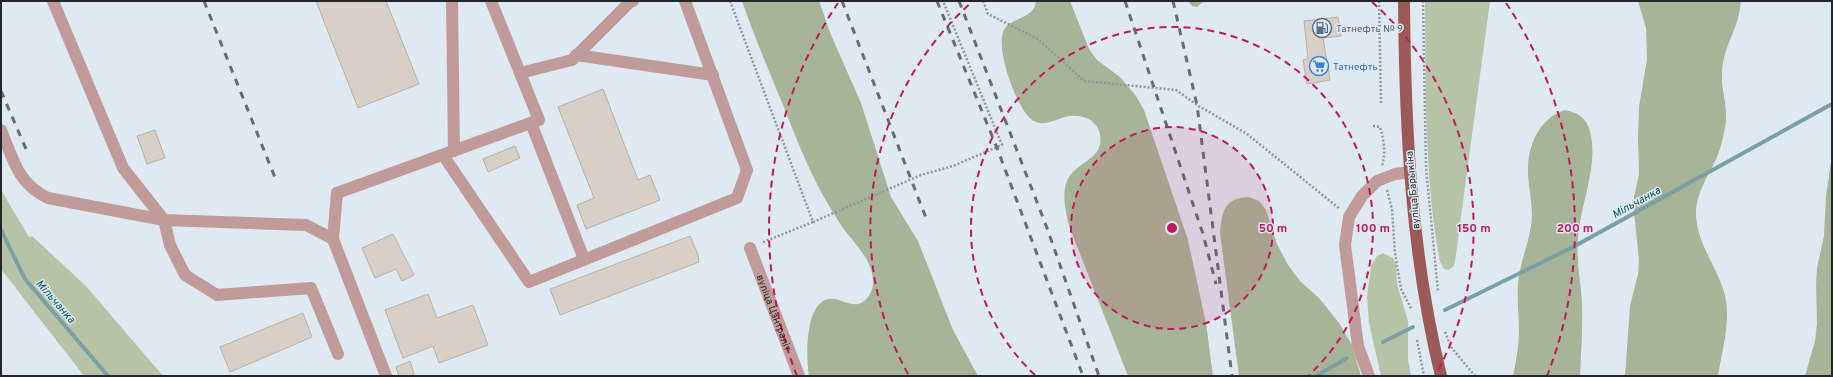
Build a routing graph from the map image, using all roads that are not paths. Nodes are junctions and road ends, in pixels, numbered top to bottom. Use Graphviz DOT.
graph roads {
  1 [pos="53,1"];
  2 [pos="452,1"];
  3 [pos="491,1"];
  4 [pos="633,1"];
  5 [pos="685,1"];
  6 [pos="1404,1"];
  7 [pos="576,55"];
  8 [pos="520,72"];
  9 [pos="713,75"];
  10 [pos="530,124"];
  11 [pos="1,130"];
  12 [pos="449,153"];
  13 [pos="1410,172"];
  14 [pos="164,220"];
  15 [pos="333,239"];
  16 [pos="750,248"];
  17 [pos="584,260"];
  18 [pos="338,354"];
  19 [pos="386,376"];
  20 [pos="799,376"];
  21 [pos="1369,376"];
  22 [pos="1441,376"];
  1 -- 14 [label="street"];
  2 -- 12 [label="street"];
  3 -- 8 [label="street"];
  4 -- 7 [label="street"];
  5 -- 9 [label="street"];
  6 -- 13 [label="main road, вуліца Барыкіна"];
  7 -- 8 [label="street"];
  7 -- 9 [label="street"];
  8 -- 10 [label="street"];
  9 -- 17 [label="street"];
  10 -- 12 [label="street"];
  10 -- 17 [label="street"];
  11 -- 14 [label="street"];
  12 -- 15 [label="street"];
  12 -- 17 [label="street"];
  13 -- 21 [label="street"];
  13 -- 22 [label="main road, вуліца Барыкіна"];
  14 -- 15 [label="street"];
  14 -- 18 [label="street"];
  15 -- 19 [label="street"];
  16 -- 20 [label="street, вуліца Цэнтраліт"];
}
